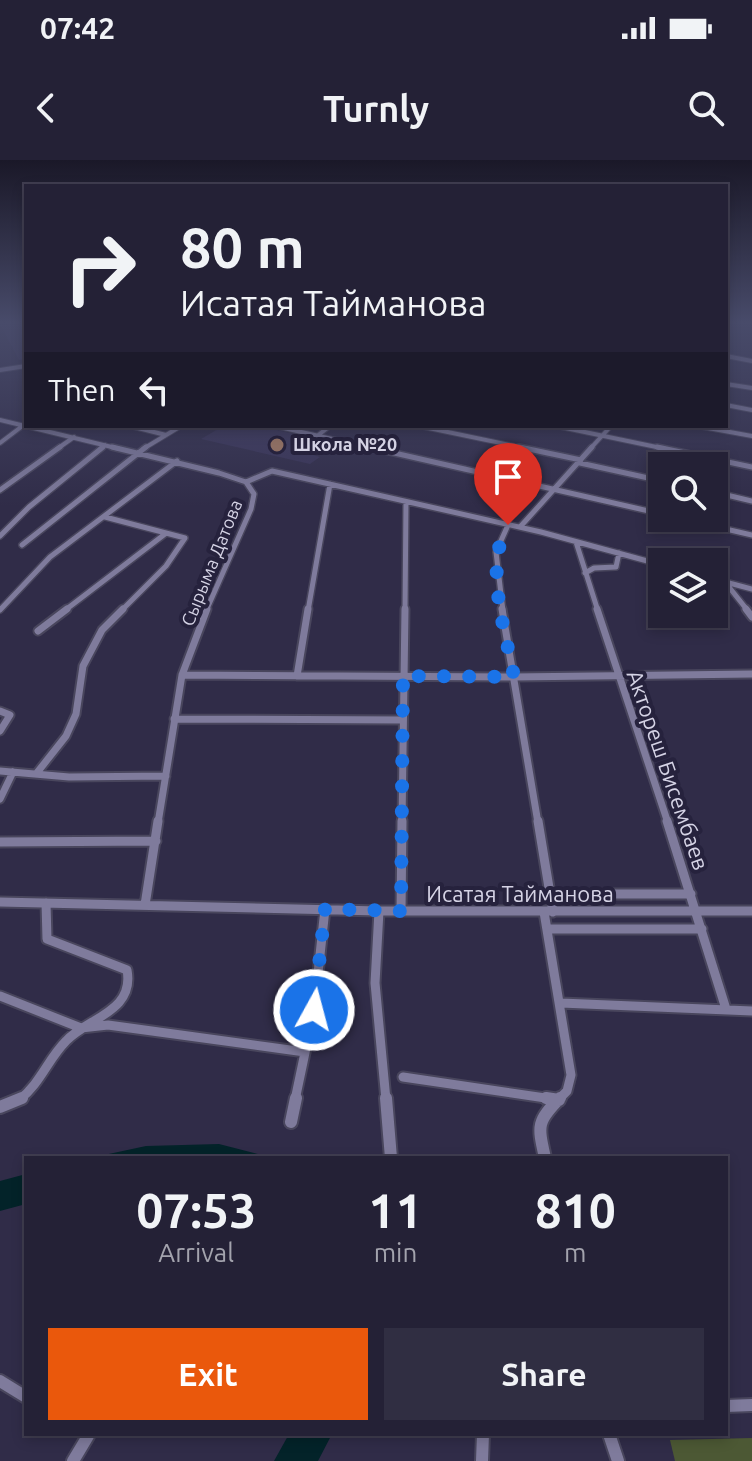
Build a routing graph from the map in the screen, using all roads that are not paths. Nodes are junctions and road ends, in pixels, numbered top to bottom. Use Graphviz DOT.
graph roads {
  1 [pos="731,385"];
  2 [pos="752,388"];
  3 [pos="728,405"];
  4 [pos="752,410"];
  5 [pos="0,420"];
  6 [pos="24,425"];
  7 [pos="36,428"];
  8 [pos="138,428"];
  9 [pos="178,428"];
  10 [pos="283,428"];
  11 [pos="327,428"];
  12 [pos="428,428"];
  13 [pos="564,428"];
  14 [pos="609,428"];
  15 [pos="708,428"];
  16 [pos="166,435"];
  17 [pos="317,436"];
  18 [pos="752,436"];
  19 [pos="74,437"];
  20 [pos="602,437"];
  21 [pos="1,442"];
  22 [pos="105,445"];
  23 [pos="136,453"];
  24 [pos="177,461"];
  25 [pos="580,461"];
  26 [pos="752,467"];
  27 [pos="648,478"];
  28 [pos="246,482"];
  29 [pos="330,484"];
  30 [pos="0,490"];
  31 [pos="554,490"];
  32 [pos="728,495"];
  33 [pos="752,501"];
  34 [pos="406,502"];
  35 [pos="648,511"];
  36 [pos="105,517"];
  37 [pos="508,525"];
  38 [pos="520,527"];
  39 [pos="728,529"];
  40 [pos="165,534"];
  41 [pos="752,535"];
  42 [pos="0,536"];
  43 [pos="576,542"];
  44 [pos="22,545"];
  45 [pos="619,553"];
  46 [pos="648,561"];
  47 [pos="585,573"];
  48 [pos="728,583"];
  49 [pos="728,586"];
  50 [pos="752,589"];
  51 [pos="0,610"];
  52 [pos="752,617"];
  53 [pos="38,631"];
  54 [pos="752,674"];
  55 [pos="182,675"];
  56 [pos="297,676"];
  57 [pos="403,676"];
  58 [pos="514,677"];
  59 [pos="618,677"];
  60 [pos="0,711"];
  61 [pos="174,719"];
  62 [pos="403,720"];
  63 [pos="0,731"];
  64 [pos="0,771"];
  65 [pos="13,772"];
  66 [pos="36,774"];
  67 [pos="166,776"];
  68 [pos="0,799"];
  69 [pos="156,841"];
  70 [pos="0,842"];
  71 [pos="551,894"];
  72 [pos="691,894"];
  73 [pos="0,902"];
  74 [pos="46,903"];
  75 [pos="145,905"];
  76 [pos="325,909"];
  77 [pos="379,911"];
  78 [pos="401,911"];
  79 [pos="752,911"];
  80 [pos="549,912"];
  81 [pos="698,913"];
  82 [pos="547,929"];
  83 [pos="702,929"];
  84 [pos="0,996"];
  85 [pos="561,1003"];
  86 [pos="726,1009"];
  87 [pos="752,1011"];
  88 [pos="81,1028"];
  89 [pos="305,1052"];
  90 [pos="403,1077"];
  91 [pos="559,1100"];
  92 [pos="0,1107"];
  93 [pos="291,1122"];
  94 [pos="391,1156"];
  95 [pos="545,1156"];
  96 [pos="0,1381"];
  97 [pos="24,1396"];
  98 [pos="752,1405"];
  99 [pos="728,1406"];
  100 [pos="86,1436"];
  101 [pos="483,1436"];
  102 [pos="610,1436"];
  103 [pos="73,1461"];
  104 [pos="482,1461"];
  105 [pos="618,1461"];
  1 -- 2 [label="street"];
  3 -- 4 [label="street"];
  5 -- 6 [label="street, Сырыма Датова"];
  6 -- 21 [label="street"];
  7 -- 19 [label="street, Сырыма Датова"];
  8 -- 16 [label="street"];
  9 -- 16 [label="street"];
  10 -- 17 [label="street"];
  11 -- 17 [label="street"];
  12 -- 25 [label="street"];
  13 -- 20 [label="street"];
  14 -- 20 [label="street"];
  15 -- 18 [label="street"];
  16 -- 23 [label="street"];
  17 -- 31 [label="street"];
  19 -- 22 [label="street, Сырыма Датова"];
  19 -- 30 [label="street"];
  20 -- 25 [label="street"];
  20 -- 26 [label="street"];
  22 -- 23 [label="street, Сырыма Датова"];
  22 -- 42 [label="street"];
  23 -- 24 [label="street, Сырыма Датова"];
  23 -- 44 [label="street"];
  24 -- 28 [label="street, Сырыма Датова"];
  24 -- 36 [label="street"];
  25 -- 27 [label="street"];
  25 -- 31 [label="street"];
  28 -- 29 [label="street"];
  28 -- 55 [label="street, Сырыма Датова"];
  29 -- 34 [label="street"];
  29 -- 56 [label="street"];
  31 -- 35 [label="street"];
  31 -- 38 [label="street"];
  32 -- 33 [label="street"];
  34 -- 37 [label="street"];
  34 -- 57 [label="street"];
  36 -- 40 [label="street"];
  36 -- 51 [label="street"];
  37 -- 38 [label="street"];
  37 -- 58 [label="street"];
  38 -- 43 [label="street"];
  39 -- 41 [label="street"];
  40 -- 53 [label="street"];
  40 -- 66 [label="street"];
  43 -- 45 [label="street"];
  43 -- 47 [label="street, Актореш Бисембаев"];
  45 -- 46 [label="street"];
  45 -- 47 [label="street"];
  47 -- 59 [label="street, Актореш Бисембаев"];
  48 -- 50 [label="street"];
  49 -- 52 [label="street"];
  54 -- 59 [label="street"];
  55 -- 56 [label="street"];
  55 -- 61 [label="street, Сырыма Датова"];
  56 -- 57 [label="street"];
  57 -- 58 [label="street"];
  57 -- 62 [label="street"];
  58 -- 59 [label="street"];
  58 -- 71 [label="street"];
  59 -- 72 [label="street, Актореш Бисембаев"];
  60 -- 63 [label="street"];
  61 -- 62 [label="street"];
  61 -- 67 [label="street, Сырыма Датова"];
  62 -- 78 [label="street"];
  64 -- 65 [label="street"];
  65 -- 66 [label="street"];
  65 -- 68 [label="street"];
  66 -- 67 [label="street"];
  67 -- 69 [label="street, Сырыма Датова"];
  69 -- 70 [label="street"];
  69 -- 75 [label="street, Сырыма Датова"];
  71 -- 72 [label="street"];
  71 -- 80 [label="street"];
  72 -- 81 [label="street, Актореш Бисембаев"];
  73 -- 74 [label="street, Исатая Тайманова"];
  74 -- 75 [label="street, Исатая Тайманова"];
  74 -- 88 [label="street"];
  75 -- 76 [label="street, Исатая Тайманова"];
  76 -- 77 [label="street, Исатая Тайманова"];
  76 -- 89 [label="street"];
  77 -- 78 [label="street, Исатая Тайманова"];
  77 -- 94 [label="street"];
  78 -- 80 [label="street, Исатая Тайманова"];
  79 -- 81 [label="street, Исатая Тайманова"];
  80 -- 81 [label="street, Исатая Тайманова"];
  80 -- 82 [label="street"];
  81 -- 83 [label="street, Актореш Бисембаев"];
  82 -- 83 [label="street"];
  82 -- 85 [label="street"];
  83 -- 86 [label="street, Актореш Бисембаев"];
  84 -- 88 [label="street"];
  85 -- 86 [label="street"];
  85 -- 91 [label="street"];
  86 -- 87 [label="street"];
  88 -- 89 [label="street"];
  88 -- 92 [label="street"];
  89 -- 93 [label="street"];
  90 -- 91 [label="street"];
  91 -- 95 [label="street"];
  96 -- 97 [label="street"];
  98 -- 99 [label="street"];
  100 -- 103 [label="street"];
  101 -- 104 [label="street"];
  102 -- 105 [label="street"];
}
